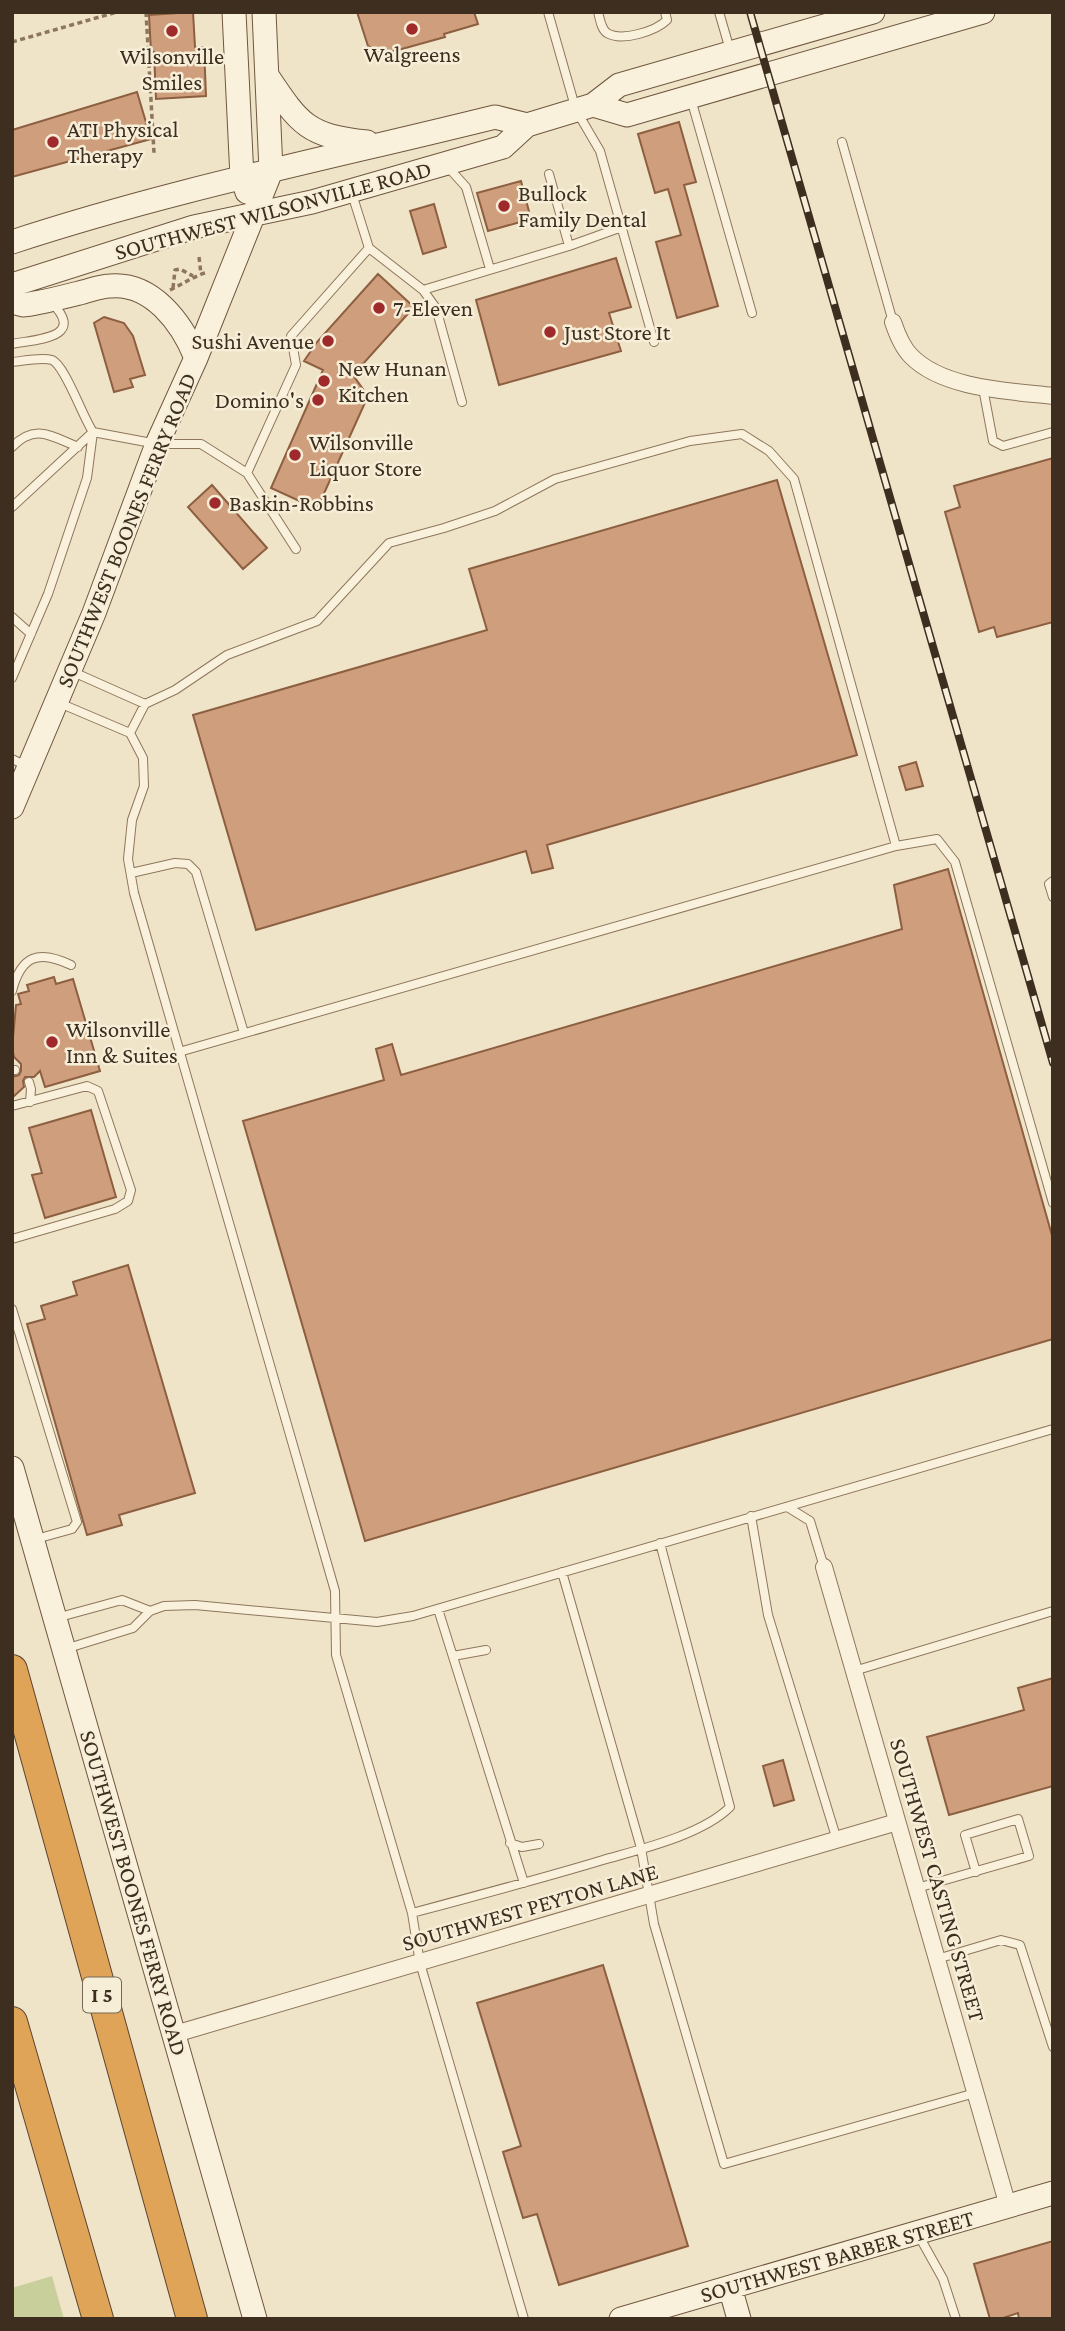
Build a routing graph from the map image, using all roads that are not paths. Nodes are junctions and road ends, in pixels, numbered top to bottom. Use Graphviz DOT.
graph roads {
  1 [pos="234,12"];
  2 [pos="264,12"];
  3 [pos="548,12"];
  4 [pos="598,12"];
  5 [pos="665,12"];
  6 [pos="719,12"];
  7 [pos="873,12"];
  8 [pos="983,12"];
  9 [pos="731,53"];
  10 [pos="267,75"];
  11 [pos="690,96"];
  12 [pos="584,107"];
  13 [pos="524,124"];
  14 [pos="842,142"];
  15 [pos="384,144"];
  16 [pos="445,163"];
  17 [pos="271,172"];
  18 [pos="549,174"];
  19 [pos="242,178"];
  20 [pos="351,191"];
  21 [pos="254,215"];
  22 [pos="622,227"];
  23 [pos="12,242"];
  24 [pos="569,246"];
  25 [pos="369,248"];
  26 [pos="490,269"];
  27 [pos="12,285"];
  28 [pos="424,290"];
  29 [pos="50,301"];
  30 [pos="12,302"];
  31 [pos="752,313"];
  32 [pos="893,322"];
  33 [pos="654,342"];
  34 [pos="12,344"];
  35 [pos="196,358"];
  36 [pos="12,362"];
  37 [pos="983,388"];
  38 [pos="1053,396"];
  39 [pos="462,402"];
  40 [pos="93,432"];
  41 [pos="1053,432"];
  42 [pos="157,444"];
  43 [pos="12,447"];
  44 [pos="78,447"];
  45 [pos="247,473"];
  46 [pos="12,507"];
  47 [pos="296,549"];
  48 [pos="12,617"];
  49 [pos="31,634"];
  50 [pos="70,670"];
  51 [pos="12,678"];
  52 [pos="56,701"];
  53 [pos="145,704"];
  54 [pos="131,733"];
  55 [pos="20,763"];
  56 [pos="12,807"];
  57 [pos="896,846"];
  58 [pos="131,873"];
  59 [pos="1053,881"];
  60 [pos="1053,897"];
  61 [pos="71,965"];
  62 [pos="12,991"];
  63 [pos="244,1034"];
  64 [pos="179,1052"];
  65 [pos="29,1082"];
  66 [pos="30,1102"];
  67 [pos="12,1106"];
  68 [pos="1053,1203"];
  69 [pos="12,1238"];
  70 [pos="12,1308"];
  71 [pos="1053,1429"];
  72 [pos="12,1468"];
  73 [pos="789,1508"];
  74 [pos="751,1516"];
  75 [pos="33,1540"];
  76 [pos="660,1543"];
  77 [pos="824,1567"];
  78 [pos="562,1572"];
  79 [pos="438,1609"];
  80 [pos="150,1611"];
  81 [pos="1053,1611"];
  82 [pos="56,1618"];
  83 [pos="334,1618"];
  84 [pos="65,1649"];
  85 [pos="486,1650"];
  86 [pos="453,1656"];
  87 [pos="12,1670"];
  88 [pos="854,1671"];
  89 [pos="897,1822"];
  90 [pos="837,1840"];
  91 [pos="510,1843"];
  92 [pos="539,1844"];
  93 [pos="641,1848"];
  94 [pos="976,1871"];
  95 [pos="524,1883"];
  96 [pos="917,1888"];
  97 [pos="650,1896"];
  98 [pos="412,1913"];
  99 [pos="937,1959"];
  100 [pos="420,1963"];
  101 [pos="12,2022"];
  102 [pos="175,2034"];
  103 [pos="1053,2047"];
  104 [pos="975,2093"];
  105 [pos="1053,2193"];
  106 [pos="1008,2206"];
  107 [pos="917,2234"];
  108 [pos="730,2287"];
  109 [pos="98,2319"];
  110 [pos="192,2319"];
  111 [pos="255,2319"];
  112 [pos="524,2319"];
  113 [pos="621,2319"];
  114 [pos="739,2319"];
  115 [pos="956,2319"];
  1 -- 19 [label="main road"];
  2 -- 10 [label="main road, SOUTHWEST BOONES FERRY ROAD"];
  3 -- 12 [label="lane"];
  4 -- 5 [label="lane"];
  6 -- 9 [label="lane"];
  7 -- 9 [label="main road, SOUTHWEST WILSONVILLE ROAD"];
  8 -- 11 [label="main road"];
  9 -- 12 [label="main road, SOUTHWEST WILSONVILLE ROAD"];
  10 -- 15 [label="main road"];
  10 -- 17 [label="main road, SOUTHWEST BOONES FERRY ROAD"];
  11 -- 12 [label="main road"];
  11 -- 31 [label="lane"];
  12 -- 13 [label="main road, SOUTHWEST WILSONVILLE ROAD"];
  12 -- 22 [label="lane"];
  13 -- 15 [label="main road, SOUTHWEST WILSONVILLE ROAD"];
  13 -- 16 [label="main road, SOUTHWEST WILSONVILLE ROAD"];
  13 -- 21 [label="main road"];
  14 -- 32 [label="lane"];
  15 -- 17 [label="main road, SOUTHWEST WILSONVILLE ROAD"];
  16 -- 20 [label="main road, SOUTHWEST WILSONVILLE ROAD"];
  16 -- 26 [label="lane"];
  17 -- 19 [label="main road, SOUTHWEST WILSONVILLE ROAD"];
  17 -- 21 [label="main road, SOUTHWEST BOONES FERRY ROAD"];
  18 -- 24 [label="lane"];
  19 -- 21 [label="main road"];
  19 -- 23 [label="main road, SOUTHWEST WILSONVILLE ROAD"];
  20 -- 21 [label="main road, SOUTHWEST WILSONVILLE ROAD"];
  20 -- 25 [label="lane"];
  21 -- 27 [label="main road, SOUTHWEST WILSONVILLE ROAD"];
  21 -- 35 [label="main road, SOUTHWEST BOONES FERRY ROAD"];
  22 -- 24 [label="lane"];
  22 -- 33 [label="lane"];
  24 -- 26 [label="lane"];
  25 -- 28 [label="lane"];
  25 -- 45 [label="lane"];
  26 -- 28 [label="lane"];
  28 -- 39 [label="lane"];
  29 -- 30 [label="main road"];
  29 -- 34 [label="lane"];
  29 -- 35 [label="main road"];
  32 -- 37 [label="street"];
  35 -- 42 [label="main road, SOUTHWEST BOONES FERRY ROAD"];
  36 -- 40 [label="lane"];
  37 -- 38 [label="street"];
  37 -- 41 [label="lane"];
  40 -- 42 [label="lane"];
  40 -- 44 [label="lane"];
  40 -- 49 [label="lane"];
  42 -- 45 [label="lane"];
  42 -- 50 [label="main road, SOUTHWEST BOONES FERRY ROAD"];
  43 -- 44 [label="lane"];
  44 -- 46 [label="lane"];
  45 -- 47 [label="lane"];
  48 -- 49 [label="lane"];
  49 -- 51 [label="lane"];
  50 -- 52 [label="main road, SOUTHWEST BOONES FERRY ROAD"];
  50 -- 53 [label="lane"];
  52 -- 54 [label="lane"];
  52 -- 55 [label="main road, SOUTHWEST BOONES FERRY ROAD"];
  53 -- 54 [label="lane"];
  53 -- 57 [label="lane"];
  54 -- 58 [label="lane"];
  55 -- 56 [label="main road, SOUTHWEST BOONES FERRY ROAD"];
  57 -- 63 [label="lane"];
  57 -- 68 [label="lane"];
  58 -- 63 [label="lane"];
  58 -- 64 [label="lane"];
  59 -- 60 [label="lane"];
  61 -- 62 [label="lane"];
  63 -- 64 [label="lane"];
  64 -- 83 [label="lane"];
  65 -- 66 [label="lane"];
  66 -- 67 [label="lane"];
  66 -- 69 [label="lane"];
  70 -- 75 [label="lane"];
  71 -- 73 [label="lane"];
  72 -- 75 [label="main road, SOUTHWEST BOONES FERRY ROAD"];
  73 -- 74 [label="lane"];
  73 -- 77 [label="lane"];
  74 -- 76 [label="lane"];
  74 -- 90 [label="lane"];
  75 -- 82 [label="main road, SOUTHWEST BOONES FERRY ROAD"];
  76 -- 78 [label="lane"];
  76 -- 93 [label="lane"];
  77 -- 88 [label="street, SOUTHWEST CASTING STREET"];
  78 -- 79 [label="lane"];
  78 -- 93 [label="lane"];
  79 -- 83 [label="lane"];
  79 -- 86 [label="lane"];
  80 -- 82 [label="lane"];
  80 -- 83 [label="lane"];
  80 -- 84 [label="lane"];
  81 -- 88 [label="lane"];
  82 -- 84 [label="main road, SOUTHWEST BOONES FERRY ROAD"];
  83 -- 98 [label="lane"];
  84 -- 102 [label="main road, SOUTHWEST BOONES FERRY ROAD"];
  85 -- 86 [label="lane"];
  86 -- 91 [label="lane"];
  87 -- 110 [label="highway, I 5"];
  88 -- 89 [label="street, SOUTHWEST CASTING STREET"];
  89 -- 90 [label="street, SOUTHWEST PEYTON LANE"];
  89 -- 96 [label="street, SOUTHWEST CASTING STREET"];
  90 -- 97 [label="street, SOUTHWEST PEYTON LANE"];
  91 -- 92 [label="lane"];
  91 -- 95 [label="lane"];
  93 -- 95 [label="lane"];
  93 -- 97 [label="lane"];
  94 -- 94 [label="lane"];
  94 -- 96 [label="lane"];
  95 -- 98 [label="lane"];
  96 -- 99 [label="street, SOUTHWEST CASTING STREET"];
  97 -- 100 [label="street, SOUTHWEST PEYTON LANE"];
  97 -- 104 [label="lane"];
  98 -- 100 [label="lane"];
  99 -- 103 [label="lane"];
  99 -- 104 [label="street, SOUTHWEST CASTING STREET"];
  100 -- 102 [label="street, SOUTHWEST PEYTON LANE"];
  100 -- 112 [label="lane"];
  101 -- 109 [label="highway"];
  102 -- 111 [label="main road, SOUTHWEST BOONES FERRY ROAD"];
  104 -- 106 [label="street, SOUTHWEST CASTING STREET"];
  105 -- 106 [label="main road, SOUTHWEST BARBER STREET"];
  106 -- 107 [label="main road, SOUTHWEST BARBER STREET"];
  107 -- 108 [label="main road, SOUTHWEST BARBER STREET"];
  107 -- 115 [label="lane"];
  108 -- 113 [label="main road, SOUTHWEST BARBER STREET"];
  108 -- 114 [label="main road"];
}
